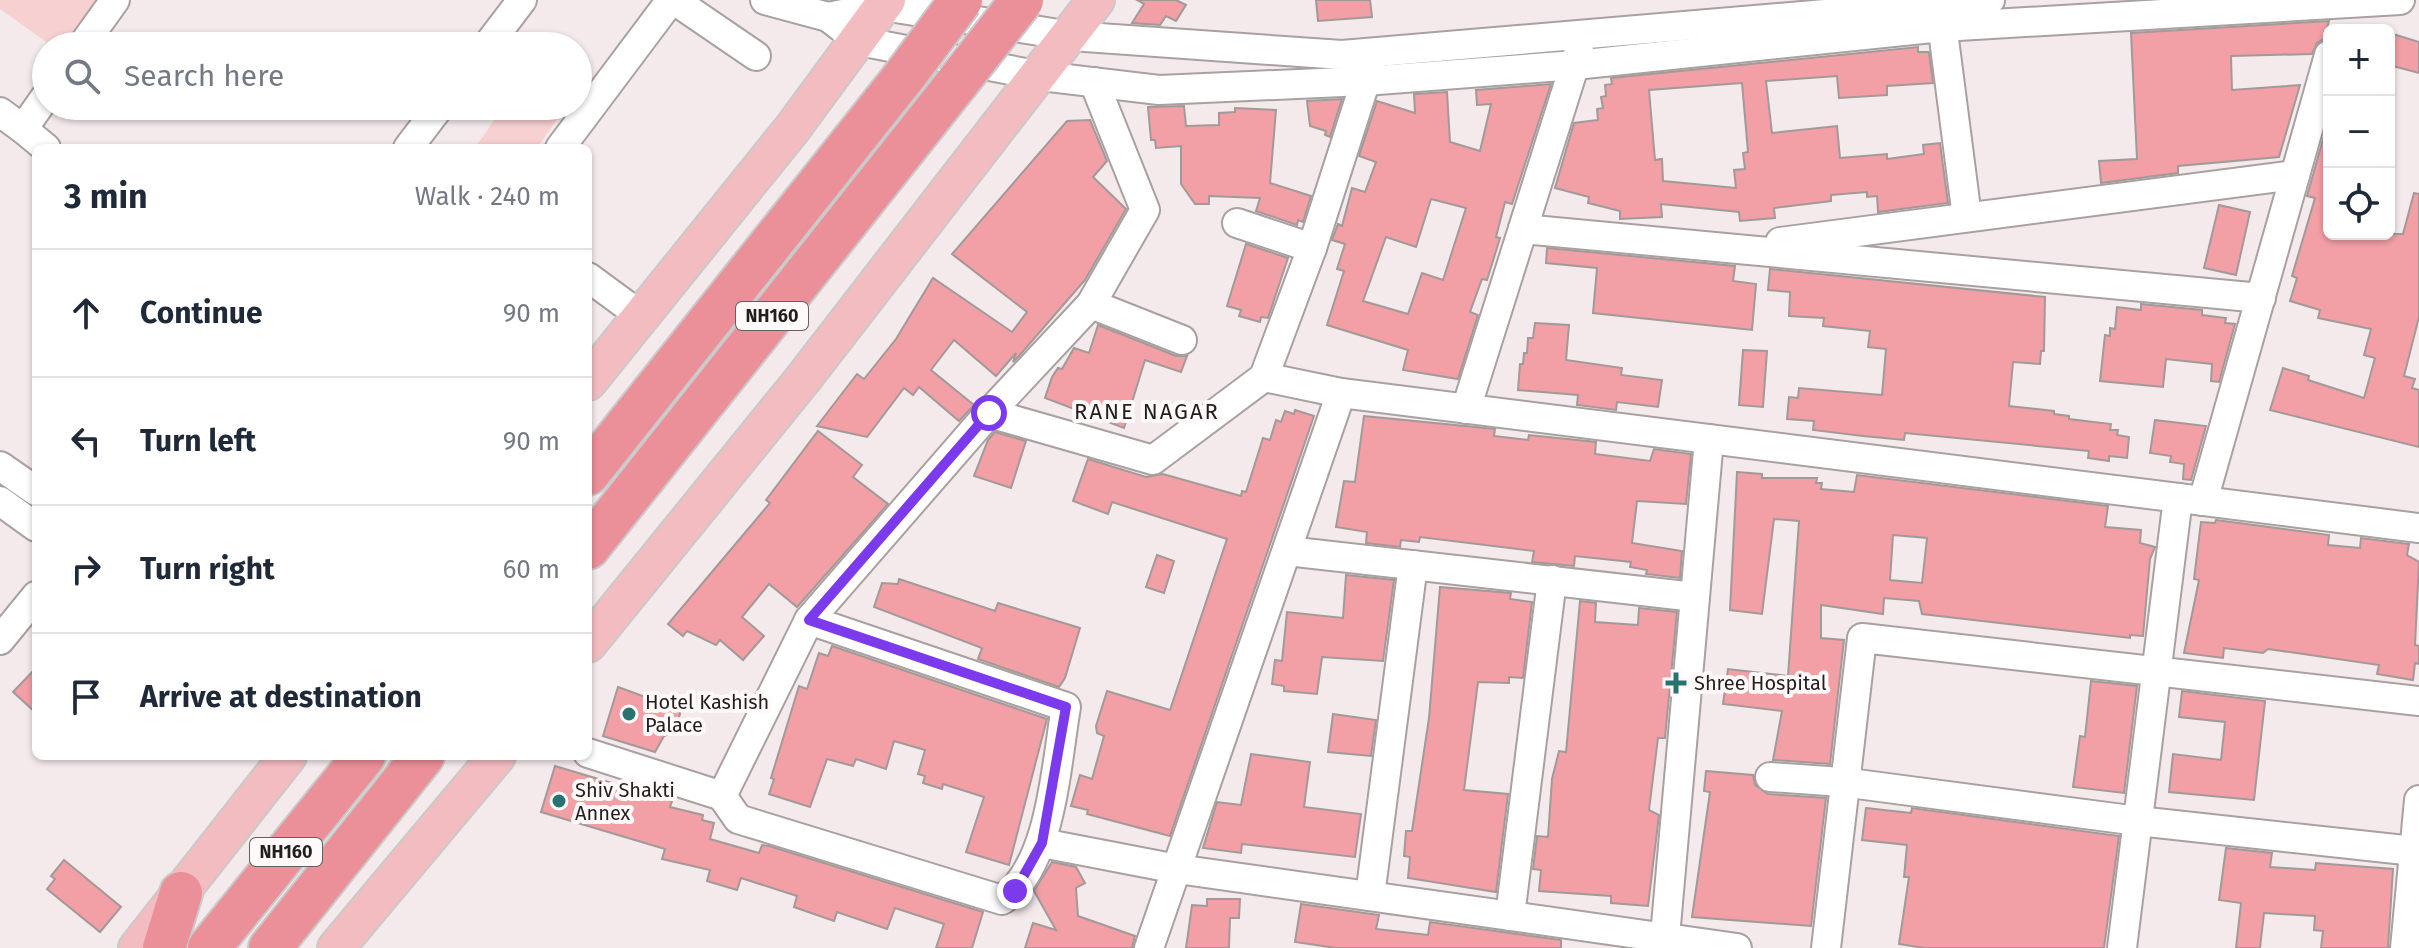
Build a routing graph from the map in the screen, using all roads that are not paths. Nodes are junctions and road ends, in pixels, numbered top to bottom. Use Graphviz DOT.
graph roads {
  1 [pos="115,0"];
  2 [pos="522,0"];
  3 [pos="672,0"];
  4 [pos="765,0"];
  5 [pos="961,0"];
  6 [pos="1022,0"];
  7 [pos="1096,0"];
  8 [pos="1990,0"];
  9 [pos="2400,0"];
  10 [pos="885,3"];
  11 [pos="1941,10"];
  12 [pos="2341,12"];
  13 [pos="828,17"];
  14 [pos="92,32"];
  15 [pos="499,32"];
  16 [pos="1585,34"];
  17 [pos="1071,36"];
  18 [pos="859,41"];
  19 [pos="1375,52"];
  20 [pos="756,56"];
  21 [pos="1575,65"];
  22 [pos="1041,76"];
  23 [pos="2323,76"];
  24 [pos="1365,81"];
  25 [pos="1094,82"];
  26 [pos="592,97"];
  27 [pos="32,106"];
  28 [pos="11,120"];
  29 [pos="429,120"];
  30 [pos="575,120"];
  31 [pos="41,144"];
  32 [pos="411,144"];
  33 [pos="562,144"];
  34 [pos="2295,175"];
  35 [pos="1967,217"];
  36 [pos="1237,223"];
  37 [pos="1523,229"];
  38 [pos="1312,248"];
  39 [pos="1727,248"];
  40 [pos="592,280"];
  41 [pos="2261,298"];
  42 [pos="1091,304"];
  43 [pos="641,316"];
  44 [pos="1182,340"];
  45 [pos="592,377"];
  46 [pos="1264,377"];
  47 [pos="1341,393"];
  48 [pos="1466,409"];
  49 [pos="989,413"];
  50 [pos="1709,439"];
  51 [pos="0,466"];
  52 [pos="592,469"];
  53 [pos="32,488"];
  54 [pos="2190,499"];
  55 [pos="0,501"];
  56 [pos="32,524"];
  57 [pos="2419,528"];
  58 [pos="592,543"];
  59 [pos="1287,551"];
  60 [pos="1413,565"];
  61 [pos="1552,580"];
  62 [pos="1695,597"];
  63 [pos="32,601"];
  64 [pos="809,620"];
  65 [pos="592,639"];
  66 [pos="0,640"];
  67 [pos="2156,670"];
  68 [pos="2419,701"];
  69 [pos="592,754"];
  70 [pos="285,760"];
  71 [pos="361,760"];
  72 [pos="420,760"];
  73 [pos="494,760"];
  74 [pos="1770,777"];
  75 [pos="1842,782"];
  76 [pos="722,796"];
  77 [pos="2419,800"];
  78 [pos="2138,821"];
  79 [pos="1042,843"];
  80 [pos="2414,851"];
  81 [pos="1177,869"];
  82 [pos="181,893"];
  83 [pos="1370,896"];
  84 [pos="1510,916"];
  85 [pos="1665,943"];
  86 [pos="137,948"];
  87 [pos="164,948"];
  88 [pos="209,948"];
  89 [pos="270,948"];
  90 [pos="336,948"];
  91 [pos="1149,948"];
  92 [pos="1737,948"];
  93 [pos="1826,948"];
  94 [pos="2122,948"];
  95 [pos="2405,948"];
  1 -- 14 [label="street"];
  2 -- 15 [label="street"];
  3 -- 20 [label="street"];
  3 -- 26 [label="street"];
  4 -- 13 [label="street"];
  5 -- 52 [label="highway, NH160, bridge"];
  6 -- 58 [label="highway, NH160, bridge"];
  7 -- 17 [label="main road"];
  8 -- 11 [label="street"];
  9 -- 12 [label="street"];
  10 -- 13 [label="street"];
  10 -- 17 [label="street"];
  10 -- 18 [label="main road"];
  11 -- 12 [label="street"];
  11 -- 16 [label="street"];
  11 -- 21 [label="street"];
  11 -- 35 [label="street"];
  13 -- 18 [label="street"];
  16 -- 19 [label="street"];
  16 -- 21 [label="street"];
  17 -- 19 [label="street"];
  17 -- 22 [label="main road"];
  18 -- 22 [label="street"];
  18 -- 43 [label="main road"];
  19 -- 24 [label="street"];
  21 -- 24 [label="street"];
  21 -- 37 [label="street"];
  22 -- 25 [label="street"];
  22 -- 65 [label="main road"];
  23 -- 34 [label="street"];
  24 -- 25 [label="street"];
  24 -- 38 [label="street"];
  25 -- 42 [label="street"];
  27 -- 28 [label="street"];
  28 -- 31 [label="street"];
  29 -- 32 [label="street"];
  30 -- 33 [label="street"];
  34 -- 35 [label="street"];
  34 -- 41 [label="street"];
  35 -- 39 [label="street"];
  36 -- 38 [label="street"];
  37 -- 39 [label="street"];
  37 -- 48 [label="street"];
  38 -- 46 [label="street"];
  39 -- 41 [label="street"];
  40 -- 43 [label="street"];
  41 -- 54 [label="street"];
  42 -- 44 [label="street"];
  42 -- 49 [label="street"];
  43 -- 45 [label="main road"];
  46 -- 47 [label="street"];
  46 -- 49 [label="street"];
  47 -- 48 [label="street"];
  47 -- 59 [label="street"];
  48 -- 50 [label="street"];
  49 -- 64 [label="street"];
  50 -- 54 [label="street"];
  50 -- 62 [label="street"];
  51 -- 53 [label="street"];
  54 -- 57 [label="street"];
  54 -- 67 [label="street"];
  55 -- 56 [label="street"];
  59 -- 60 [label="street"];
  59 -- 81 [label="street"];
  60 -- 61 [label="street"];
  60 -- 83 [label="street"];
  61 -- 62 [label="street"];
  61 -- 84 [label="street"];
  62 -- 85 [label="street"];
  63 -- 66 [label="street"];
  64 -- 76 [label="street"];
  64 -- 79 [label="street"];
  67 -- 68 [label="street"];
  67 -- 75 [label="street"];
  67 -- 78 [label="street"];
  69 -- 76 [label="street"];
  70 -- 82 [label="main road"];
  71 -- 88 [label="highway, NH160"];
  72 -- 89 [label="highway, NH160"];
  73 -- 90 [label="main road"];
  74 -- 75 [label="street"];
  75 -- 78 [label="street"];
  75 -- 93 [label="street"];
  76 -- 79 [label="street"];
  77 -- 80 [label="street"];
  78 -- 80 [label="street"];
  78 -- 94 [label="street"];
  79 -- 81 [label="street"];
  80 -- 95 [label="street"];
  81 -- 83 [label="street"];
  81 -- 91 [label="street"];
  82 -- 86 [label="main road"];
  82 -- 87 [label="highway"];
  83 -- 84 [label="street"];
  84 -- 85 [label="street"];
  85 -- 92 [label="street"];
}
